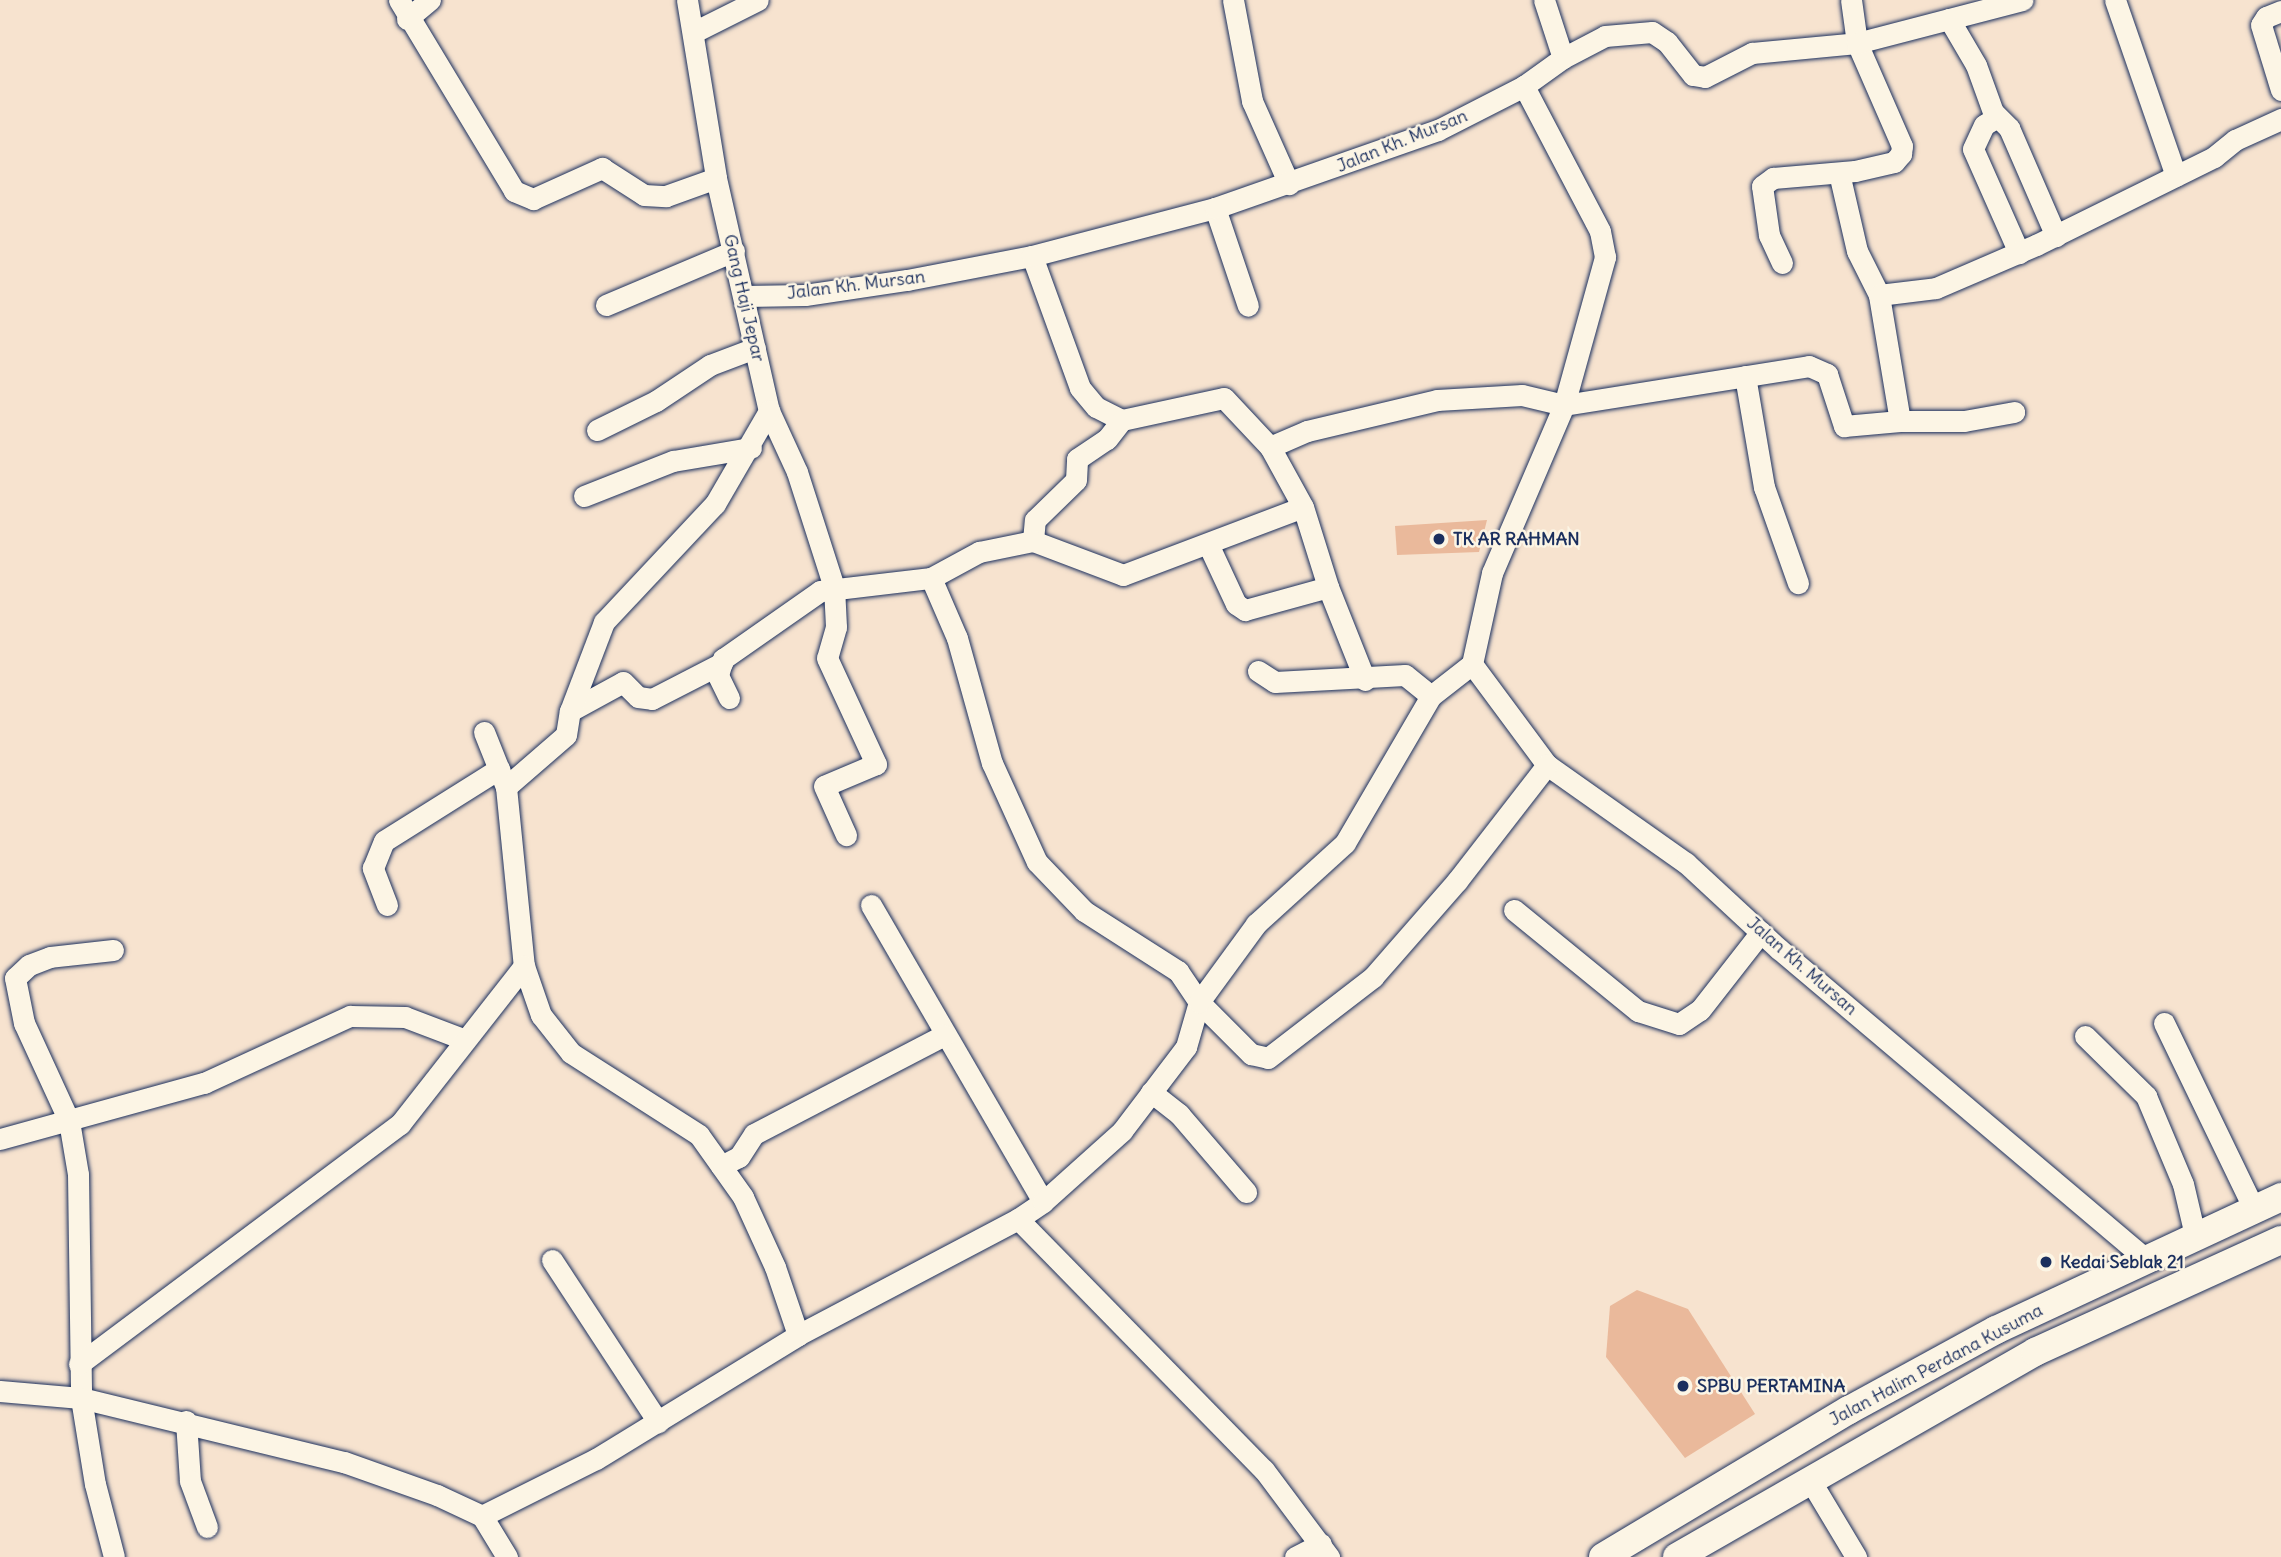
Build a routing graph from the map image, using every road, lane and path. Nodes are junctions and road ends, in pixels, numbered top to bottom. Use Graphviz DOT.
graph roads {
  1 [pos="430,0"];
  2 [pos="687,0"];
  3 [pos="758,0"];
  4 [pos="1233,0"];
  5 [pos="1544,0"];
  6 [pos="1851,0"];
  7 [pos="2022,0"];
  8 [pos="2115,0"];
  9 [pos="403,9"];
  10 [pos="2281,11"];
  11 [pos="1949,19"];
  12 [pos="696,31"];
  13 [pos="1857,43"];
  14 [pos="1563,58"];
  15 [pos="1524,86"];
  16 [pos="2281,90"];
  17 [pos="1997,117"];
  18 [pos="2281,119"];
  19 [pos="1839,173"];
  20 [pos="2176,176"];
  21 [pos="716,178"];
  22 [pos="1289,184"];
  23 [pos="1215,208"];
  24 [pos="2056,236"];
  25 [pos="734,251"];
  26 [pos="2019,253"];
  27 [pos="1032,256"];
  28 [pos="1782,263"];
  29 [pos="1879,295"];
  30 [pos="745,296"];
  31 [pos="606,305"];
  32 [pos="1248,306"];
  33 [pos="755,348"];
  34 [pos="1745,376"];
  35 [pos="1564,405"];
  36 [pos="769,411"];
  37 [pos="2014,412"];
  38 [pos="1122,420"];
  39 [pos="1900,421"];
  40 [pos="597,430"];
  41 [pos="1270,447"];
  42 [pos="751,448"];
  43 [pos="584,496"];
  44 [pos="1303,507"];
  45 [pos="1033,541"];
  46 [pos="1208,544"];
  47 [pos="932,578"];
  48 [pos="1798,583"];
  49 [pos="834,587"];
  50 [pos="1328,587"];
  51 [pos="722,663"];
  52 [pos="1472,664"];
  53 [pos="1258,671"];
  54 [pos="1365,680"];
  55 [pos="1431,696"];
  56 [pos="729,698"];
  57 [pos="570,711"];
  58 [pos="484,732"];
  59 [pos="1546,765"];
  60 [pos="502,778"];
  61 [pos="846,835"];
  62 [pos="387,905"];
  63 [pos="871,905"];
  64 [pos="1514,910"];
  65 [pos="1761,932"];
  66 [pos="113,950"];
  67 [pos="524,966"];
  68 [pos="1199,1002"];
  69 [pos="2164,1023"];
  70 [pos="944,1035"];
  71 [pos="2085,1036"];
  72 [pos="463,1039"];
  73 [pos="1151,1092"];
  74 [pos="69,1121"];
  75 [pos="0,1139"];
  76 [pos="721,1166"];
  77 [pos="1246,1192"];
  78 [pos="2281,1197"];
  79 [pos="1042,1202"];
  80 [pos="2254,1209"];
  81 [pos="1018,1219"];
  82 [pos="2195,1235"];
  83 [pos="2281,1240"];
  84 [pos="2145,1258"];
  85 [pos="552,1260"];
  86 [pos="798,1335"];
  87 [pos="79,1364"];
  88 [pos="0,1391"];
  89 [pos="81,1398"];
  90 [pos="186,1421"];
  91 [pos="657,1422"];
  92 [pos="1810,1480"];
  93 [pos="482,1516"];
  94 [pos="207,1527"];
  95 [pos="1325,1551"];
  96 [pos="1687,1554"];
  97 [pos="114,1557"];
  98 [pos="507,1557"];
  99 [pos="1295,1557"];
  100 [pos="1603,1557"];
  101 [pos="1856,1557"];
  1 -- 9 [label="street"];
  2 -- 12 [label="street, Gang Haji Jepar"];
  3 -- 12 [label="street"];
  4 -- 22 [label="street"];
  5 -- 14 [label="street"];
  6 -- 13 [label="street"];
  7 -- 11 [label="street, Jalan Kh. Mursan"];
  8 -- 20 [label="street"];
  9 -- 21 [label="street"];
  10 -- 16 [label="street"];
  11 -- 13 [label="street, Jalan Kh. Mursan"];
  11 -- 17 [label="street"];
  12 -- 21 [label="street, Gang Haji Jepar"];
  13 -- 14 [label="street, Jalan Kh. Mursan"];
  13 -- 19 [label="street"];
  14 -- 15 [label="street, Jalan Kh. Mursan"];
  15 -- 22 [label="street, Jalan Kh. Mursan"];
  15 -- 35 [label="street"];
  17 -- 24 [label="street"];
  17 -- 26 [label="street"];
  18 -- 20 [label="street"];
  19 -- 28 [label="street"];
  19 -- 29 [label="street"];
  20 -- 24 [label="street"];
  21 -- 25 [label="street, Gang Haji Jepar"];
  22 -- 23 [label="street, Jalan Kh. Mursan"];
  23 -- 27 [label="street, Jalan Kh. Mursan"];
  23 -- 32 [label="street"];
  24 -- 26 [label="street"];
  25 -- 30 [label="street, Gang Haji Jepar"];
  25 -- 31 [label="street"];
  26 -- 29 [label="street"];
  27 -- 30 [label="street, Jalan Kh. Mursan"];
  27 -- 38 [label="street"];
  29 -- 39 [label="street"];
  30 -- 33 [label="street, Gang Haji Jepar"];
  33 -- 36 [label="street, Gang Haji Jepar"];
  33 -- 40 [label="street"];
  34 -- 35 [label="street"];
  34 -- 39 [label="street"];
  34 -- 48 [label="street"];
  35 -- 41 [label="street"];
  35 -- 52 [label="street"];
  36 -- 42 [label="street"];
  36 -- 49 [label="street, Gang Haji Jepar"];
  37 -- 39 [label="street"];
  38 -- 41 [label="street"];
  38 -- 45 [label="street"];
  41 -- 44 [label="street"];
  42 -- 43 [label="street"];
  42 -- 57 [label="street"];
  44 -- 46 [label="street"];
  44 -- 50 [label="street"];
  45 -- 46 [label="street"];
  45 -- 47 [label="street"];
  46 -- 50 [label="street"];
  47 -- 49 [label="street"];
  47 -- 68 [label="street"];
  49 -- 51 [label="street"];
  49 -- 61 [label="street, Gang Haji Jepar"];
  50 -- 54 [label="street"];
  51 -- 56 [label="street"];
  51 -- 57 [label="street"];
  52 -- 55 [label="street"];
  52 -- 59 [label="street, Jalan Kh. Mursan"];
  53 -- 54 [label="street"];
  54 -- 55 [label="street"];
  55 -- 68 [label="street"];
  57 -- 60 [label="street"];
  58 -- 60 [label="street"];
  59 -- 65 [label="street, Jalan Kh. Mursan"];
  59 -- 68 [label="street"];
  60 -- 62 [label="street"];
  60 -- 67 [label="street"];
  63 -- 70 [label="street"];
  64 -- 65 [label="street"];
  65 -- 84 [label="street, Jalan Kh. Mursan"];
  66 -- 74 [label="street"];
  67 -- 72 [label="street"];
  67 -- 76 [label="street"];
  68 -- 73 [label="street"];
  69 -- 80 [label="street"];
  70 -- 76 [label="street"];
  70 -- 79 [label="street"];
  71 -- 82 [label="street"];
  72 -- 74 [label="street"];
  72 -- 87 [label="street"];
  73 -- 77 [label="street"];
  73 -- 79 [label="street"];
  74 -- 75 [label="street"];
  74 -- 87 [label="street"];
  76 -- 86 [label="street"];
  78 -- 80 [label="main road, Jalan Halim Perdana Kusuma"];
  79 -- 81 [label="street"];
  80 -- 82 [label="main road, Jalan Halim Perdana Kusuma"];
  81 -- 86 [label="street"];
  81 -- 95 [label="street"];
  82 -- 84 [label="main road, Jalan Halim Perdana Kusuma"];
  83 -- 92 [label="main road, Jalan Halim Perdana Kusuma"];
  84 -- 100 [label="main road, Jalan Halim Perdana Kusuma"];
  85 -- 91 [label="street"];
  86 -- 91 [label="street"];
  87 -- 89 [label="street"];
  88 -- 89 [label="street"];
  89 -- 90 [label="street"];
  89 -- 97 [label="street"];
  90 -- 93 [label="street"];
  90 -- 94 [label="street"];
  91 -- 93 [label="street"];
  92 -- 96 [label="main road, Jalan Halim Perdana Kusuma"];
  92 -- 101 [label="street"];
  93 -- 98 [label="street"];
  95 -- 99 [label="street"];
}
